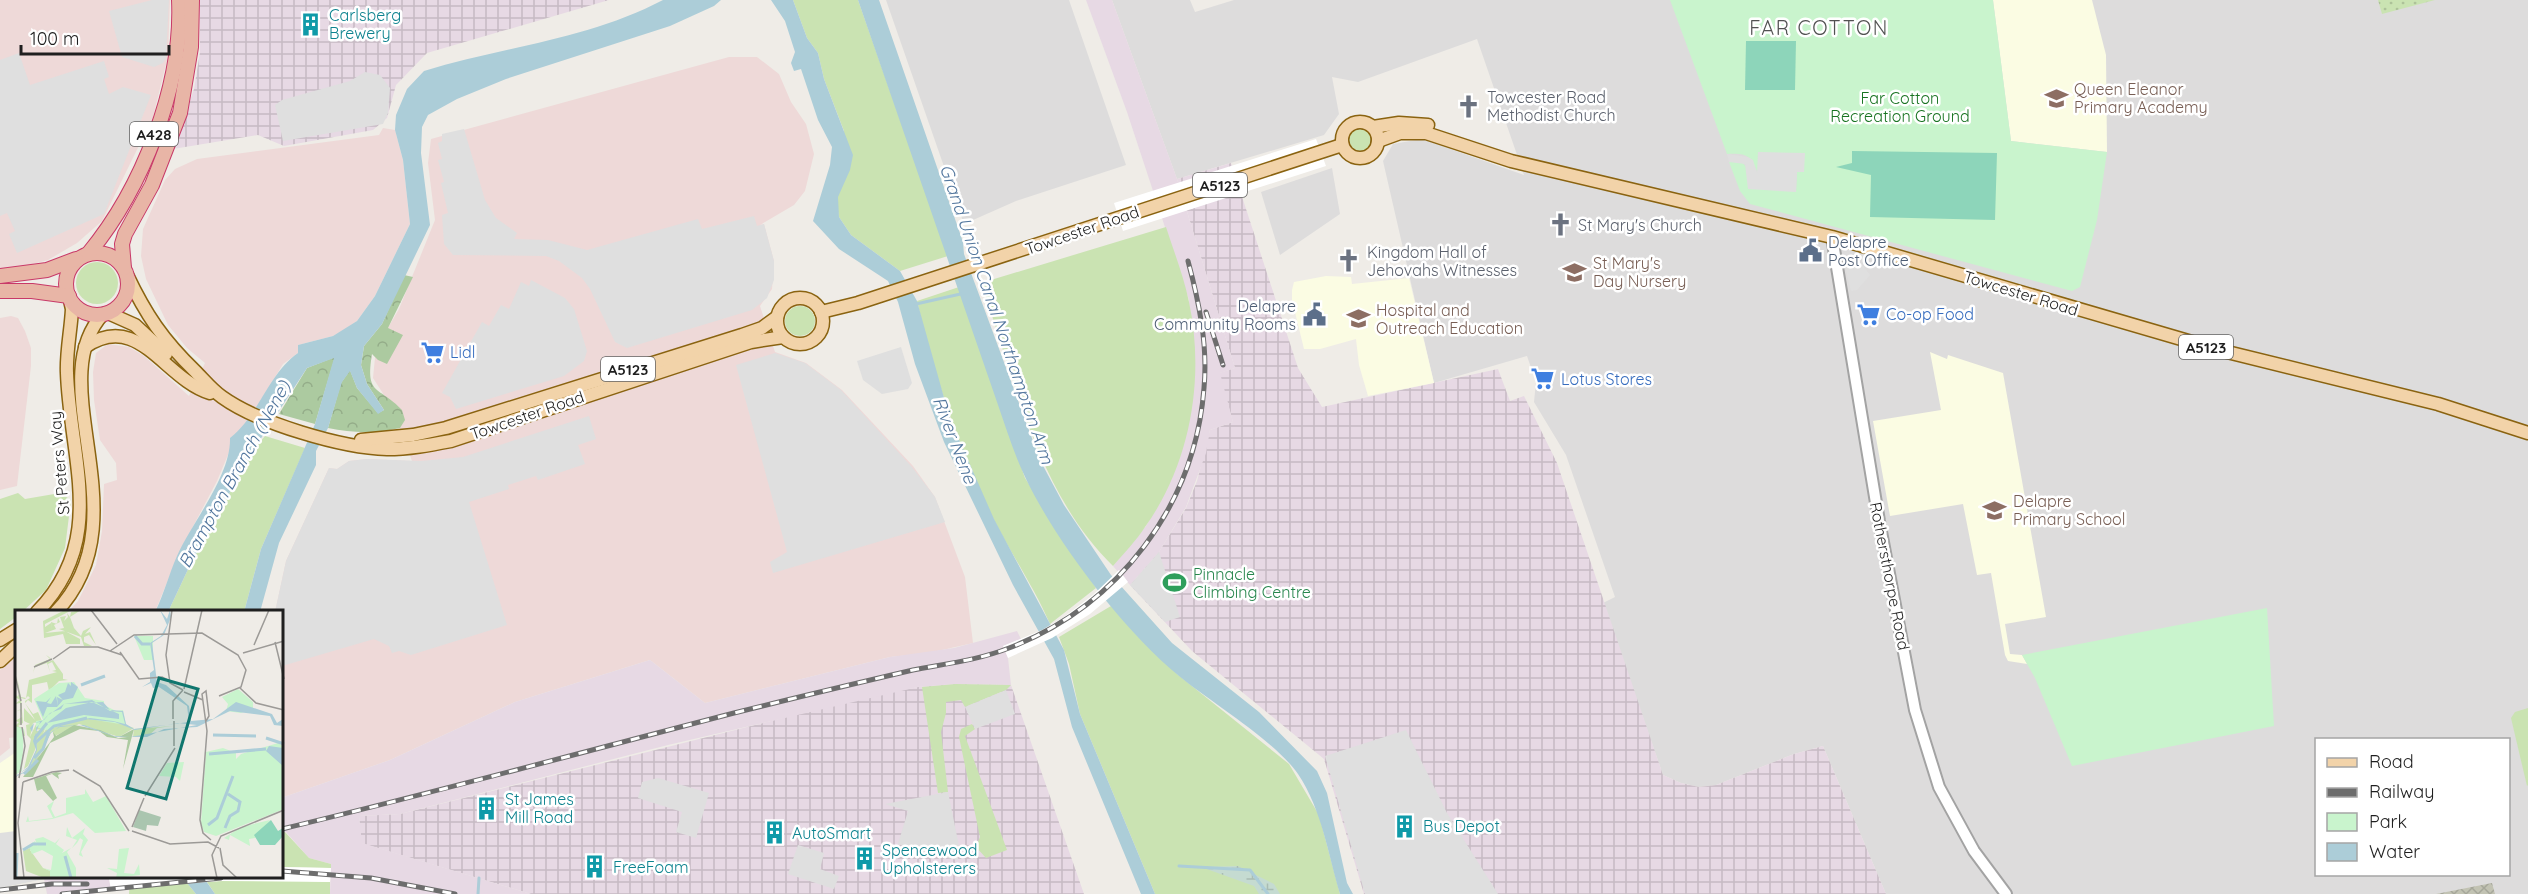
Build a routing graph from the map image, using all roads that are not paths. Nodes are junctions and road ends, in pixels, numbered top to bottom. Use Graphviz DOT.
graph roads {
  1 [pos="179,0"];
  2 [pos="192,0"];
  3 [pos="1373,127"];
  4 [pos="1378,141"];
  5 [pos="1342,146"];
  6 [pos="1511,161"];
  7 [pos="1832,237"];
  8 [pos="84,256"];
  9 [pos="125,272"];
  10 [pos="0,276"];
  11 [pos="0,291"];
  12 [pos="69,298"];
  13 [pos="821,312"];
  14 [pos="106,313"];
  15 [pos="777,317"];
  16 [pos="783,337"];
  17 [pos="85,346"];
  18 [pos="215,395"];
  19 [pos="2528,433"];
  20 [pos="336,441"];
  21 [pos="93,476"];
  22 [pos="80,479"];
  23 [pos="39,610"];
  24 [pos="58,610"];
  25 [pos="15,631"];
  26 [pos="0,640"];
  27 [pos="15,646"];
  28 [pos="15,647"];
  29 [pos="0,652"];
  30 [pos="0,661"];
  31 [pos="2006,894"];
  1 -- 8 [label="highway, A428"];
  2 -- 9 [label="highway, A428"];
  3 -- 4 [label="main road"];
  3 -- 5 [label="main road"];
  3 -- 6 [label="main road, Towcester Road / A5123"];
  4 -- 5 [label="main road"];
  4 -- 6 [label="main road, Towcester Road / A5123"];
  5 -- 13 [label="main road, Towcester Road / A5123"];
  6 -- 7 [label="main road, Towcester Road / A5123"];
  7 -- 19 [label="main road, Towcester Road / A5123"];
  7 -- 31 [label="street, Rothersthorpe Road"];
  8 -- 9 [label="highway"];
  8 -- 10 [label="highway"];
  8 -- 12 [label="highway"];
  9 -- 14 [label="highway"];
  9 -- 18 [label="main road, Towcester Road / A5123"];
  11 -- 12 [label="highway"];
  12 -- 14 [label="highway"];
  12 -- 22 [label="main road, St Peters Way"];
  13 -- 15 [label="main road, A5123"];
  13 -- 16 [label="main road, A5123"];
  14 -- 17 [label="main road, St Peters Way"];
  14 -- 18 [label="main road, Towcester Road / A5123"];
  15 -- 16 [label="main road"];
  15 -- 20 [label="main road, Towcester Road / A5123"];
  16 -- 20 [label="main road, Towcester Road / A5123"];
  17 -- 18 [label="main road"];
  17 -- 21 [label="main road, St Peters Way"];
  18 -- 20 [label="main road, Towcester Road / A5123"];
  21 -- 22 [label="main road"];
  21 -- 24 [label="main road, St Peters Way"];
  22 -- 23 [label="main road, St Peters Way"];
  25 -- 26 [label="main road"];
  27 -- 29 [label="main road"];
  28 -- 30 [label="main road"];
}
